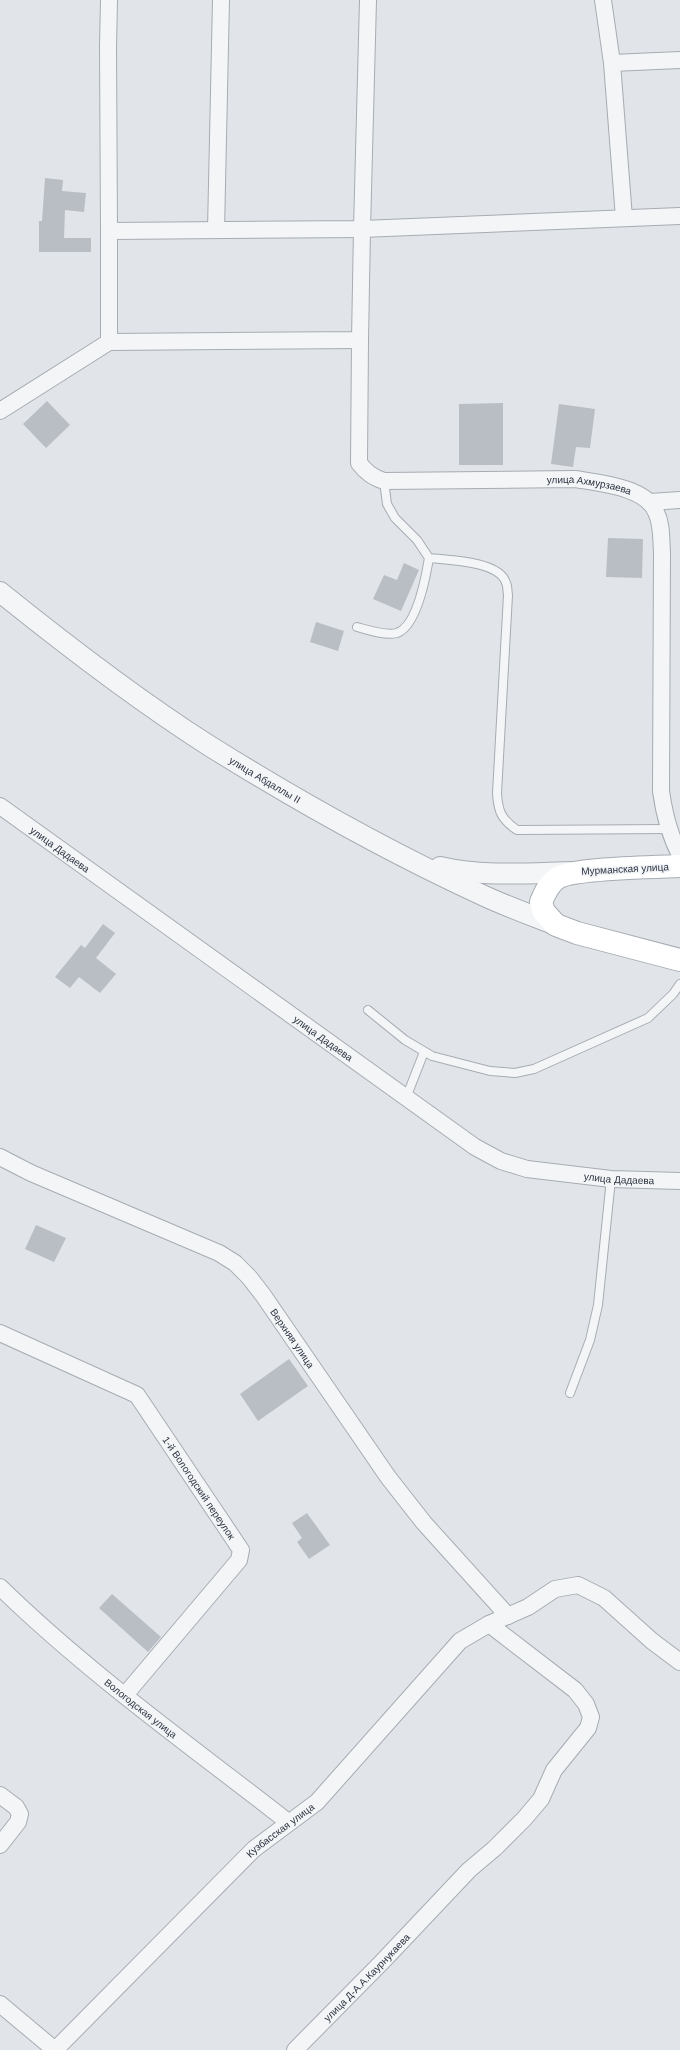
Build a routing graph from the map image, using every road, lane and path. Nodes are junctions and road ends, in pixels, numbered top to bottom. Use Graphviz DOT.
graph roads {
  1 [pos="109,0"];
  2 [pos="221,0"];
  3 [pos="368,0"];
  4 [pos="603,0"];
  5 [pos="680,60"];
  6 [pos="612,63"];
  7 [pos="680,216"];
  8 [pos="624,218"];
  9 [pos="362,229"];
  10 [pos="216,230"];
  11 [pos="109,231"];
  12 [pos="360,340"];
  13 [pos="109,342"];
  14 [pos="0,411"];
  15 [pos="384,481"];
  16 [pos="680,500"];
  17 [pos="650,502"];
  18 [pos="429,558"];
  19 [pos="0,592"];
  20 [pos="357,627"];
  21 [pos="0,806"];
  22 [pos="669,829"];
  23 [pos="680,854"];
  24 [pos="412,861"];
  25 [pos="680,866"];
  26 [pos="573,872"];
  27 [pos="556,925"];
  28 [pos="680,960"];
  29 [pos="680,984"];
  30 [pos="368,1010"];
  31 [pos="424,1052"];
  32 [pos="406,1098"];
  33 [pos="0,1157"];
  34 [pos="611,1179"];
  35 [pos="680,1181"];
  36 [pos="0,1333"];
  37 [pos="570,1393"];
  38 [pos="0,1587"];
  39 [pos="508,1616"];
  40 [pos="488,1624"];
  41 [pos="680,1662"];
  42 [pos="125,1695"];
  43 [pos="0,1795"];
  44 [pos="288,1822"];
  45 [pos="0,1845"];
  46 [pos="0,2004"];
  47 [pos="55,2050"];
  48 [pos="295,2050"];
  1 -- 11 [label="street"];
  2 -- 10 [label="street"];
  3 -- 9 [label="street"];
  4 -- 6 [label="street"];
  5 -- 6 [label="street"];
  6 -- 8 [label="street"];
  7 -- 8 [label="street"];
  8 -- 9 [label="street"];
  9 -- 10 [label="street"];
  9 -- 12 [label="street"];
  10 -- 11 [label="street"];
  11 -- 13 [label="street"];
  12 -- 13 [label="street"];
  12 -- 15 [label="street"];
  13 -- 14 [label="street"];
  15 -- 17 [label="street, улица Ахмурзаева"];
  15 -- 18 [label="lane"];
  16 -- 17 [label="street"];
  17 -- 22 [label="street"];
  18 -- 20 [label="lane"];
  18 -- 22 [label="lane"];
  19 -- 24 [label="street, улица Абдаллы II"];
  21 -- 32 [label="street, улица Дадаева"];
  22 -- 23 [label="street"];
  24 -- 26 [label="street"];
  24 -- 27 [label="street, улица Абдаллы II"];
  25 -- 26 [label="main road, Мурманская улица"];
  26 -- 27 [label="main road, Мурманская улица"];
  27 -- 28 [label="main road"];
  29 -- 31 [label="lane"];
  30 -- 31 [label="lane"];
  31 -- 32 [label="lane"];
  32 -- 34 [label="street, улица Дадаева"];
  33 -- 39 [label="street, Верхняя улица"];
  34 -- 35 [label="street, улица Дадаева"];
  34 -- 37 [label="lane"];
  36 -- 42 [label="street, 1-й Вологодский переулок"];
  38 -- 42 [label="street, Вологодская улица"];
  39 -- 40 [label="street, Кузбасская улица"];
  39 -- 41 [label="street, Кузбасская улица"];
  40 -- 44 [label="street, Кузбасская улица"];
  40 -- 48 [label="street, улица Д-А.А.Каурнукаева"];
  42 -- 44 [label="street, Вологодская улица"];
  43 -- 45 [label="street"];
  44 -- 47 [label="street, Кузбасская улица"];
  46 -- 47 [label="street"];
}
